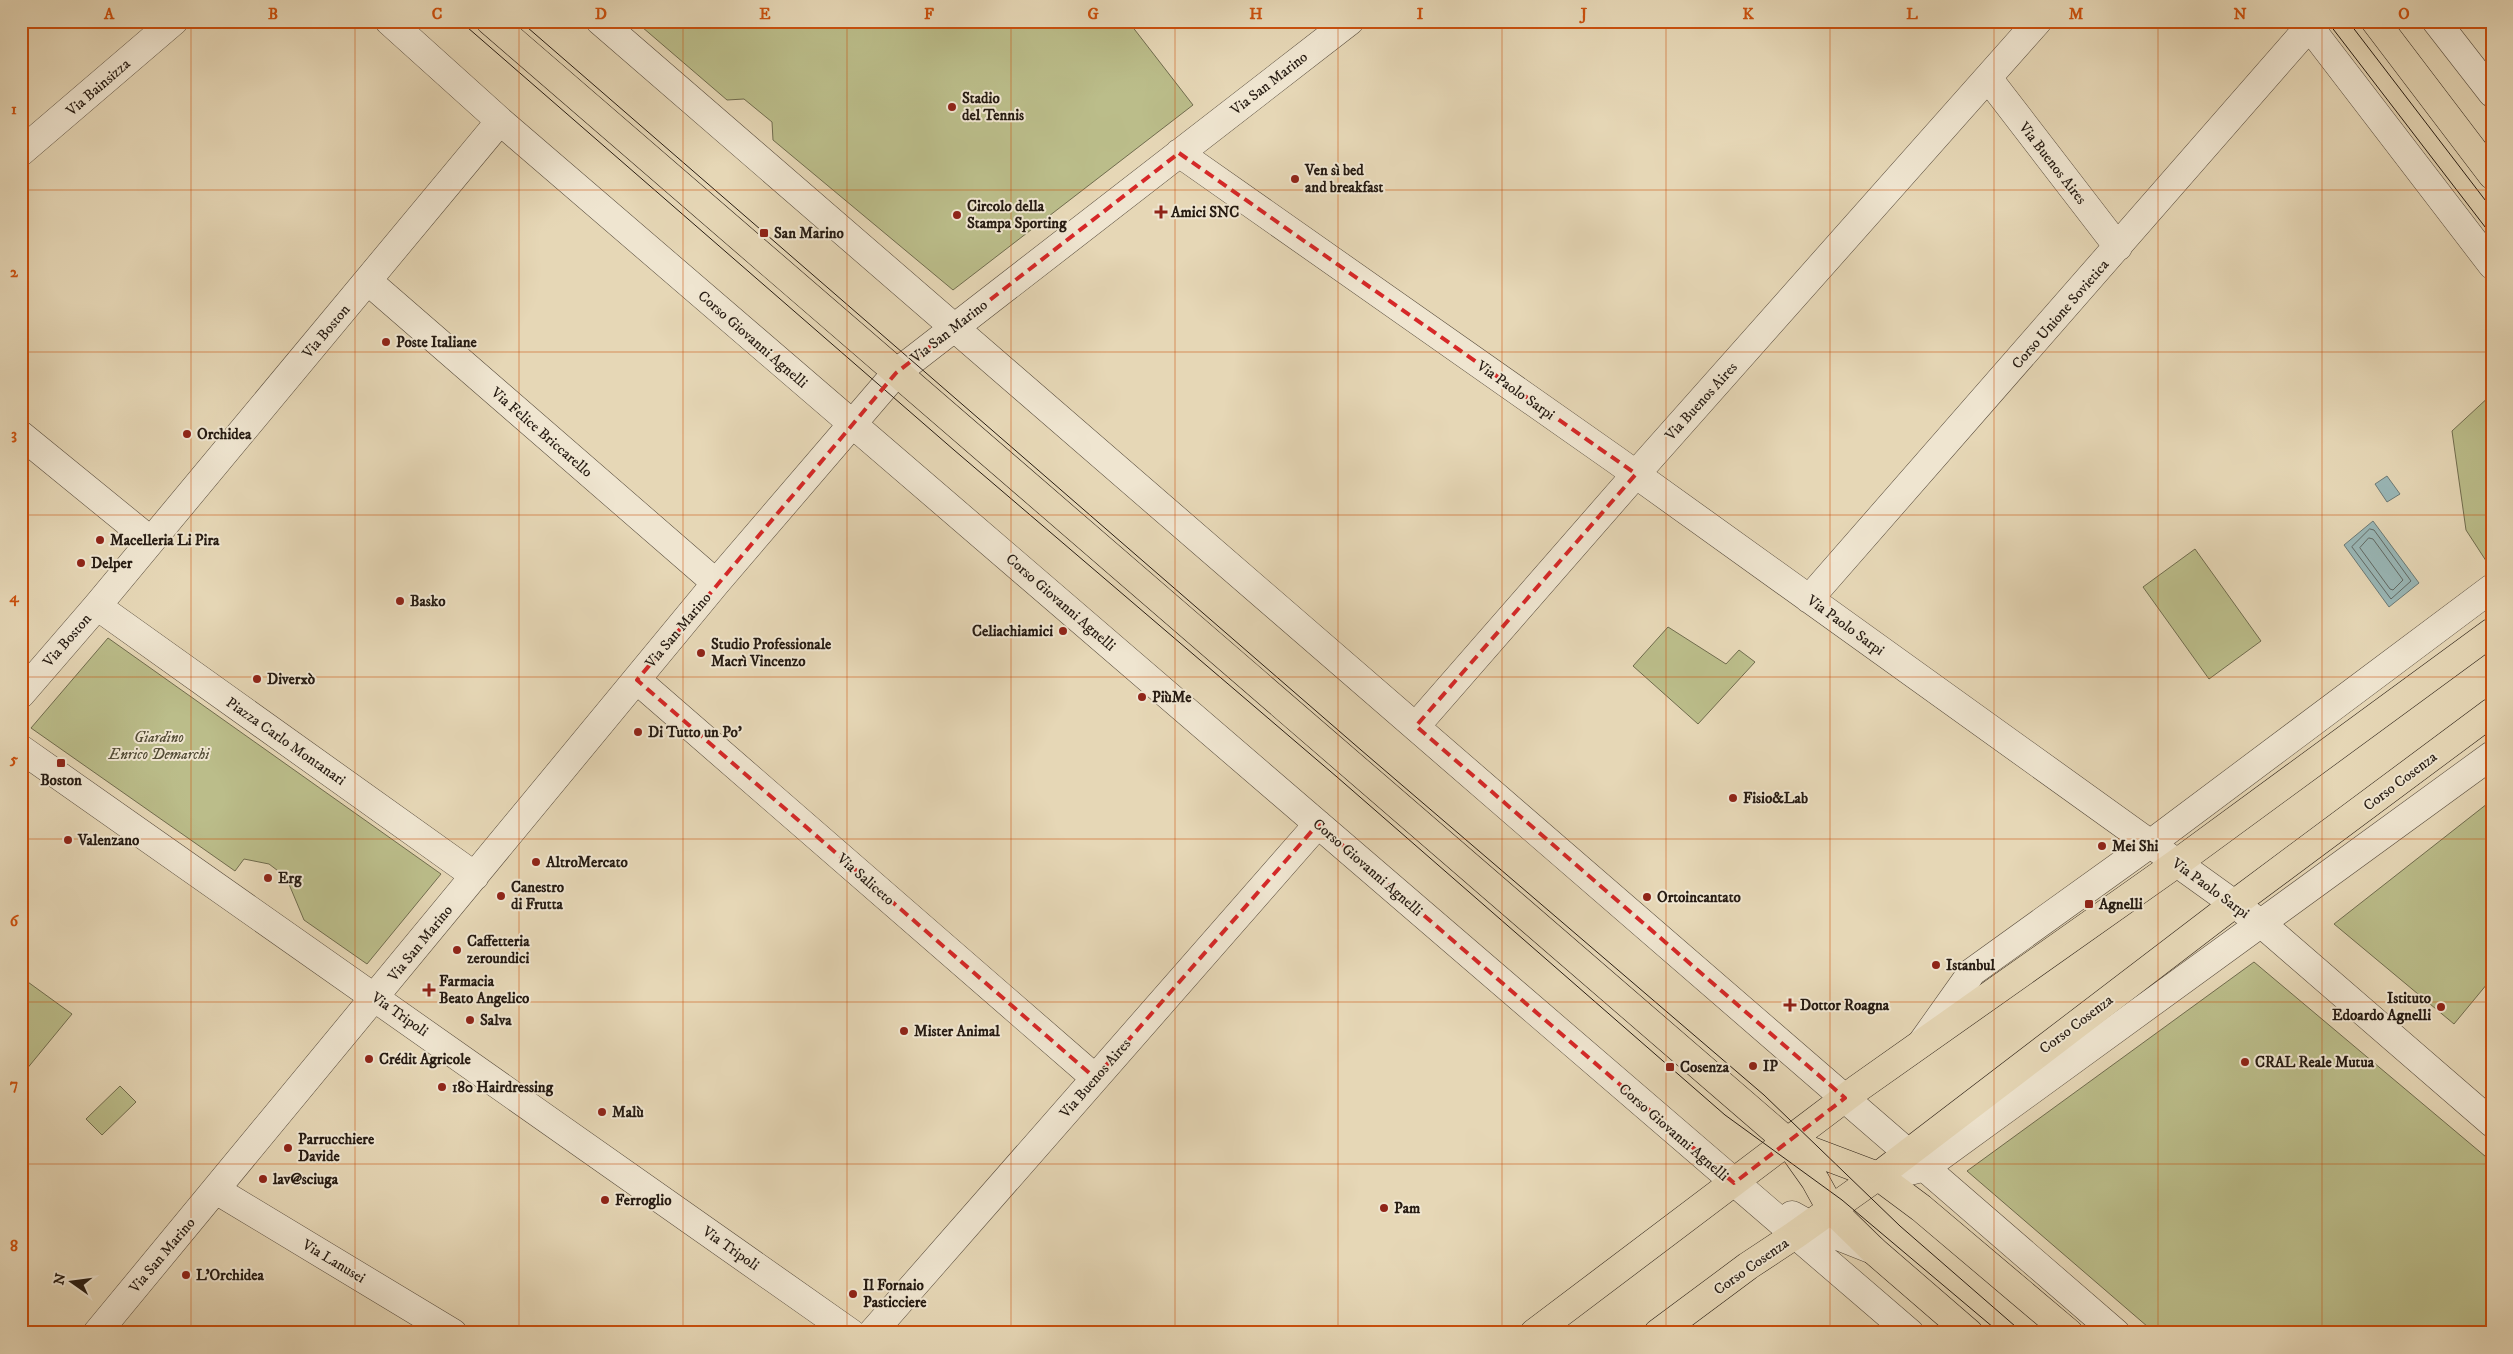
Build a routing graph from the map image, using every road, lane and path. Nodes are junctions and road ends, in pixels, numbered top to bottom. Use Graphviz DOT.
graph roads {
  1 [pos="174,21"];
  2 [pos="389,21"];
  3 [pos="490,21"];
  4 [pos="600,21"];
  5 [pos="1350,21"];
  6 [pos="2038,21"];
  7 [pos="2375,21"];
  8 [pos="2436,21"];
  9 [pos="2307,24"];
  10 [pos="1988,78"];
  11 [pos="2492,93"];
  12 [pos="500,121"];
  13 [pos="21,152"];
  14 [pos="1179,153"];
  15 [pos="2492,175"];
  16 [pos="2118,247"];
  17 [pos="2492,265"];
  18 [pos="368,281"];
  19 [pos="953,327"];
  20 [pos="896,372"];
  21 [pos="852,422"];
  22 [pos="21,435"];
  23 [pos="1636,474"];
  24 [pos="151,541"];
  25 [pos="716,583"];
  26 [pos="2492,588"];
  27 [pos="1809,599"];
  28 [pos="97,606"];
  29 [pos="2492,632"];
  30 [pos="637,680"];
  31 [pos="21,694"];
  32 [pos="2492,712"];
  33 [pos="1416,726"];
  34 [pos="21,749"];
  35 [pos="2492,754"];
  36 [pos="1318,824"];
  37 [pos="2150,844"];
  38 [pos="2177,863"];
  39 [pos="475,876"];
  40 [pos="2234,904"];
  41 [pos="2262,924"];
  42 [pos="375,996"];
  43 [pos="1921,1044"];
  44 [pos="1095,1078"];
  45 [pos="1845,1098"];
  46 [pos="2492,1124"];
  47 [pos="1788,1142"];
  48 [pos="1900,1167"];
  49 [pos="1734,1183"];
  50 [pos="216,1190"];
  51 [pos="1812,1223"];
  52 [pos="97,1333"];
  53 [pos="452,1333"];
  54 [pos="851,1333"];
  55 [pos="872,1333"];
  56 [pos="1534,1333"];
  57 [pos="1658,1333"];
  58 [pos="1910,1333"];
  59 [pos="1969,1333"];
  60 [pos="2069,1333"];
  61 [pos="2116,1333"];
  1 -- 13 [label="street, Via Bainsizza"];
  2 -- 12 [label="street, Corso Giovanni Agnelli"];
  3 -- 20 [label="main road, Corso Giovanni Agnelli"];
  4 -- 19 [label="street, Corso Giovanni Agnelli"];
  5 -- 14 [label="street, Via San Marino"];
  6 -- 10 [label="street, Via Buenos Aires"];
  7 -- 15 [label="main road"];
  8 -- 11 [label="street"];
  9 -- 16 [label="street, Corso Unione Sovietica"];
  9 -- 17 [label="street, Corso Unione Sovietica"];
  10 -- 16 [label="street, Via Buenos Aires"];
  10 -- 23 [label="street, Via Buenos Aires"];
  12 -- 18 [label="street, Via Boston"];
  12 -- 21 [label="street, Corso Giovanni Agnelli"];
  14 -- 19 [label="street, Via San Marino"];
  14 -- 23 [label="street, Via Paolo Sarpi"];
  16 -- 27 [label="street, Corso Unione Sovietica"];
  18 -- 24 [label="street, Via Boston"];
  18 -- 25 [label="street, Via Felice Briccarello"];
  19 -- 20 [label="street, Via San Marino"];
  19 -- 33 [label="street, Corso Giovanni Agnelli"];
  20 -- 21 [label="street, Via San Marino"];
  20 -- 47 [label="main road, Corso Giovanni Agnelli"];
  21 -- 25 [label="street, Via San Marino"];
  21 -- 36 [label="street, Corso Giovanni Agnelli"];
  22 -- 24 [label="street"];
  23 -- 27 [label="street, Via Paolo Sarpi"];
  23 -- 33 [label="street, Via Buenos Aires"];
  24 -- 28 [label="street, Via Boston"];
  25 -- 30 [label="street, Via San Marino"];
  26 -- 37 [label="street"];
  27 -- 37 [label="street, Via Paolo Sarpi"];
  28 -- 31 [label="street, Via Boston"];
  28 -- 39 [label="street, Piazza Carlo Montanari"];
  29 -- 38 [label="main road"];
  30 -- 39 [label="street, Via San Marino"];
  30 -- 44 [label="street, Via Saliceto"];
  32 -- 40 [label="main road, Corso Cosenza"];
  33 -- 45 [label="street, Corso Giovanni Agnelli"];
  34 -- 42 [label="street, Via Tripoli"];
  35 -- 41 [label="street, Corso Cosenza"];
  36 -- 44 [label="street, Via Buenos Aires"];
  36 -- 49 [label="street, Corso Giovanni Agnelli"];
  37 -- 38 [label="street, Via Paolo Sarpi"];
  37 -- 43 [label="street"];
  38 -- 40 [label="street, Via Paolo Sarpi"];
  38 -- 43 [label="main road"];
  39 -- 42 [label="street, Via San Marino"];
  40 -- 41 [label="street, Via Paolo Sarpi"];
  40 -- 48 [label="main road, Corso Cosenza"];
  41 -- 46 [label="street, Via Paolo Sarpi"];
  41 -- 48 [label="street, Corso Cosenza"];
  42 -- 50 [label="street, Via San Marino"];
  42 -- 54 [label="street, Via Tripoli"];
  43 -- 45 [label="main road"];
  44 -- 55 [label="street, Via Buenos Aires"];
  45 -- 47 [label="main road"];
  45 -- 48 [label="street, Corso Giovanni Agnelli"];
  47 -- 48 [label="main road, Corso Giovanni Agnelli"];
  47 -- 49 [label="main road"];
  47 -- 51 [label="main road, Corso Giovanni Agnelli"];
  48 -- 51 [label="main road, Corso Cosenza"];
  48 -- 60 [label="main road, Corso Giovanni Agnelli"];
  48 -- 61 [label="street, Corso Giovanni Agnelli"];
  49 -- 51 [label="street, Corso Giovanni Agnelli"];
  49 -- 56 [label="main road"];
  50 -- 52 [label="street, Via San Marino"];
  50 -- 53 [label="street, Via Lanusei"];
  51 -- 57 [label="main road, Corso Cosenza"];
  51 -- 58 [label="street, Corso Giovanni Agnelli"];
  51 -- 59 [label="main road, Corso Giovanni Agnelli"];
}
